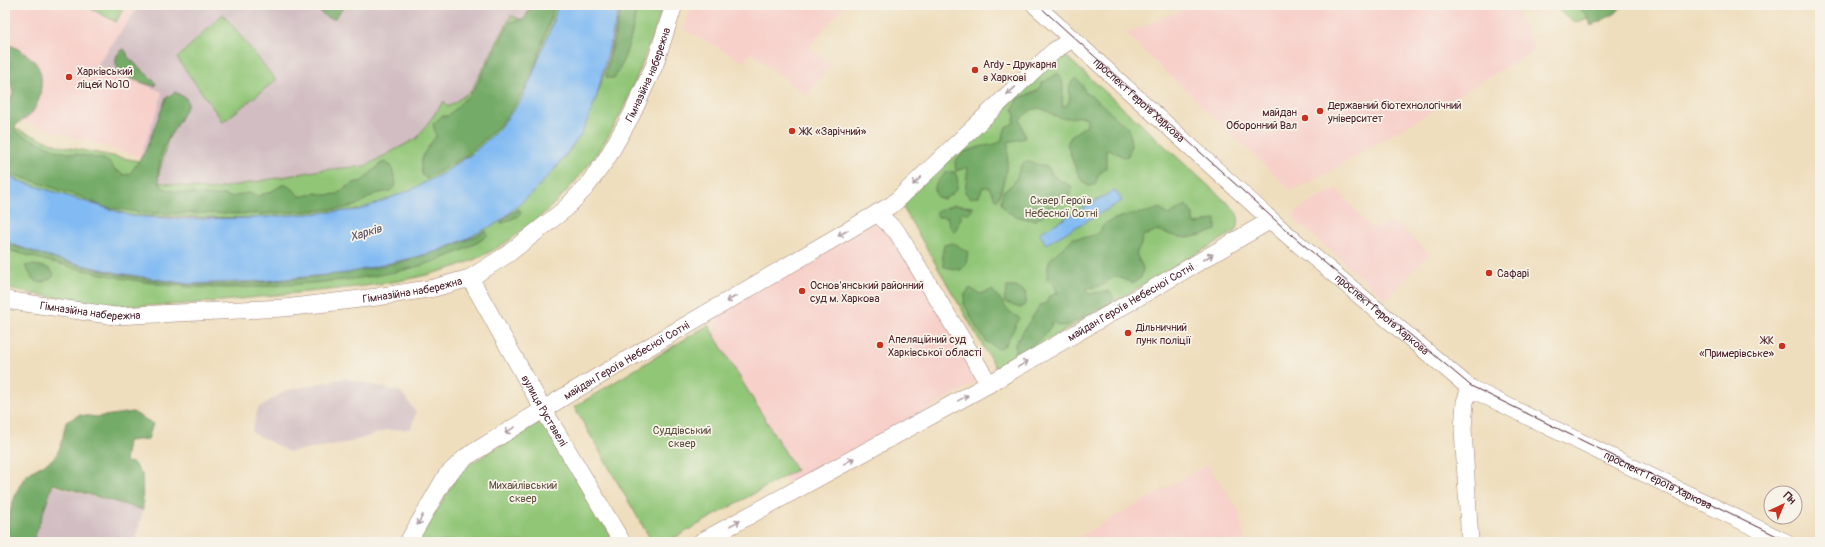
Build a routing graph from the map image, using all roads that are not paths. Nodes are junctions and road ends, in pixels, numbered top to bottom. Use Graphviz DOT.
graph roads {
  1 [pos="674,5"];
  2 [pos="1035,5"];
  3 [pos="1072,39"];
  4 [pos="877,213"];
  5 [pos="1271,220"];
  6 [pos="470,278"];
  7 [pos="5,300"];
  8 [pos="989,384"];
  9 [pos="1470,388"];
  10 [pos="543,409"];
  11 [pos="408,542"];
  12 [pos="622,542"];
  13 [pos="701,542"];
  14 [pos="1470,542"];
  15 [pos="1784,542"];
  1 -- 6 [label="main road, Гімназійна набережна"];
  2 -- 3 [label="main road, проспект Героїв Харкова"];
  3 -- 4 [label="main road, майдан Героїв Небесної Сотні, one-way"];
  3 -- 5 [label="main road, проспект Героїв Харкова"];
  4 -- 8 [label="main road"];
  4 -- 10 [label="main road, майдан Героїв Небесної Сотні, one-way"];
  8 -- 5 [label="main road, майдан Героїв Небесної Сотні, one-way"];
  5 -- 9 [label="main road, проспект Героїв Харкова"];
  6 -- 7 [label="main road, Гімназійна набережна"];
  6 -- 10 [label="main road, вулиця Руставелі"];
  13 -- 8 [label="main road, майдан Героїв Небесної Сотні, one-way"];
  9 -- 14 [label="main road"];
  9 -- 15 [label="main road, проспект Героїв Харкова"];
  10 -- 11 [label="main road, майдан Героїв Небесної Сотні, one-way"];
  10 -- 12 [label="main road, вулиця Руставелі"];
}
